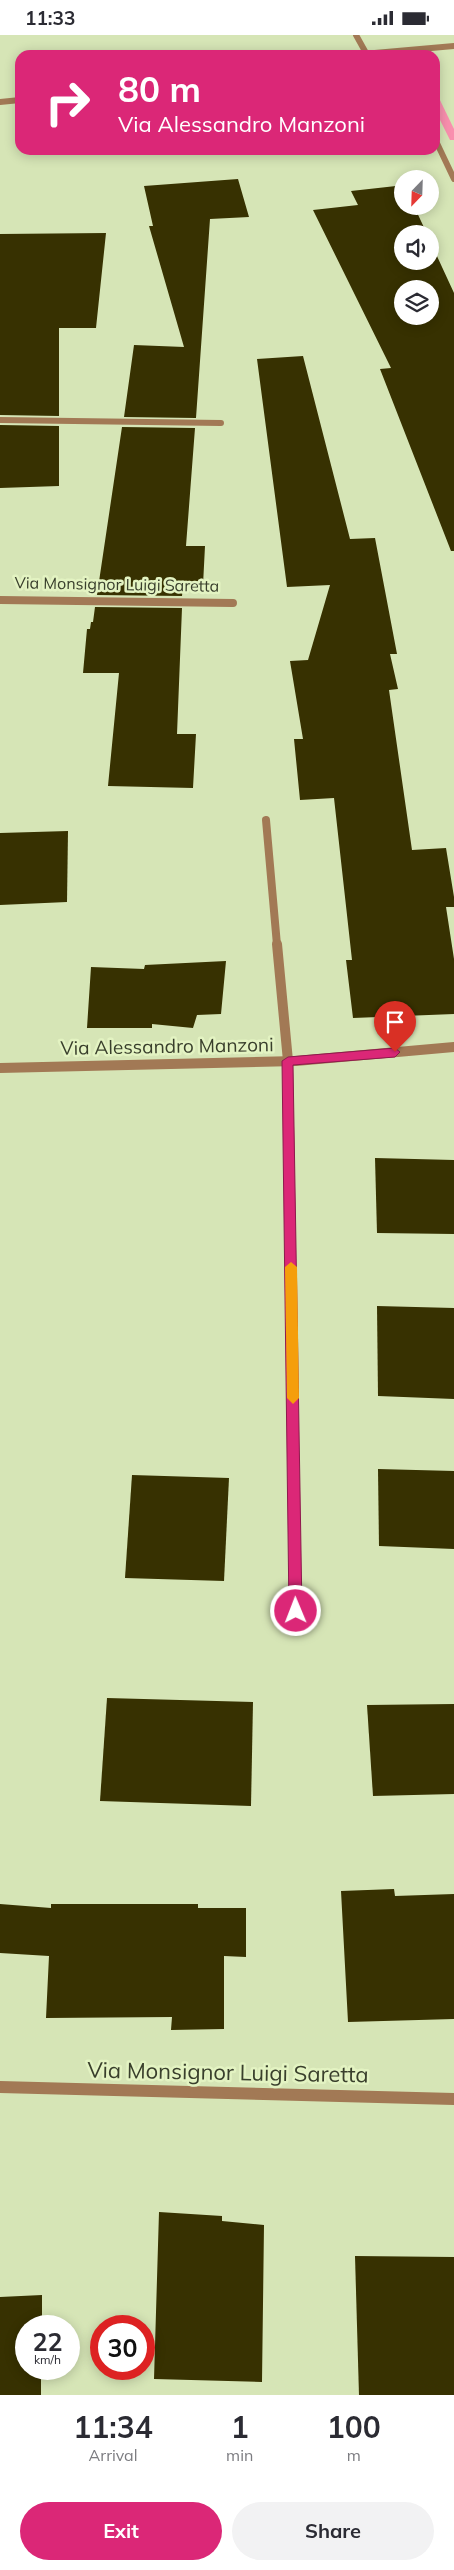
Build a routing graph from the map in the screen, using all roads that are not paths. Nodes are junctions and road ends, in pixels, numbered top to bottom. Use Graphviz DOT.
graph roads {
  1 [pos="356,35"];
  2 [pos="454,46"];
  3 [pos="364,50"];
  4 [pos="420,50"];
  5 [pos="15,100"];
  6 [pos="0,102"];
  7 [pos="440,150"];
  8 [pos="454,179"];
  9 [pos="0,420"];
  10 [pos="221,423"];
  11 [pos="0,600"];
  12 [pos="233,603"];
  13 [pos="266,820"];
  14 [pos="454,1047"];
  15 [pos="288,1061"];
  16 [pos="0,1068"];
  17 [pos="296,1611"];
  18 [pos="0,2087"];
  19 [pos="454,2099"];
  1 -- 3 [label="street"];
  2 -- 4 [label="street"];
  5 -- 6 [label="street"];
  7 -- 8 [label="street"];
  9 -- 10 [label="street"];
  11 -- 12 [label="street, Via Monsignor Luigi Saretta"];
  13 -- 15 [label="street"];
  14 -- 15 [label="street, Via Alessandro Manzoni"];
  15 -- 16 [label="street, Via Alessandro Manzoni"];
  15 -- 17 [label="street"];
  18 -- 19 [label="street, Via Monsignor Luigi Saretta"];
}
